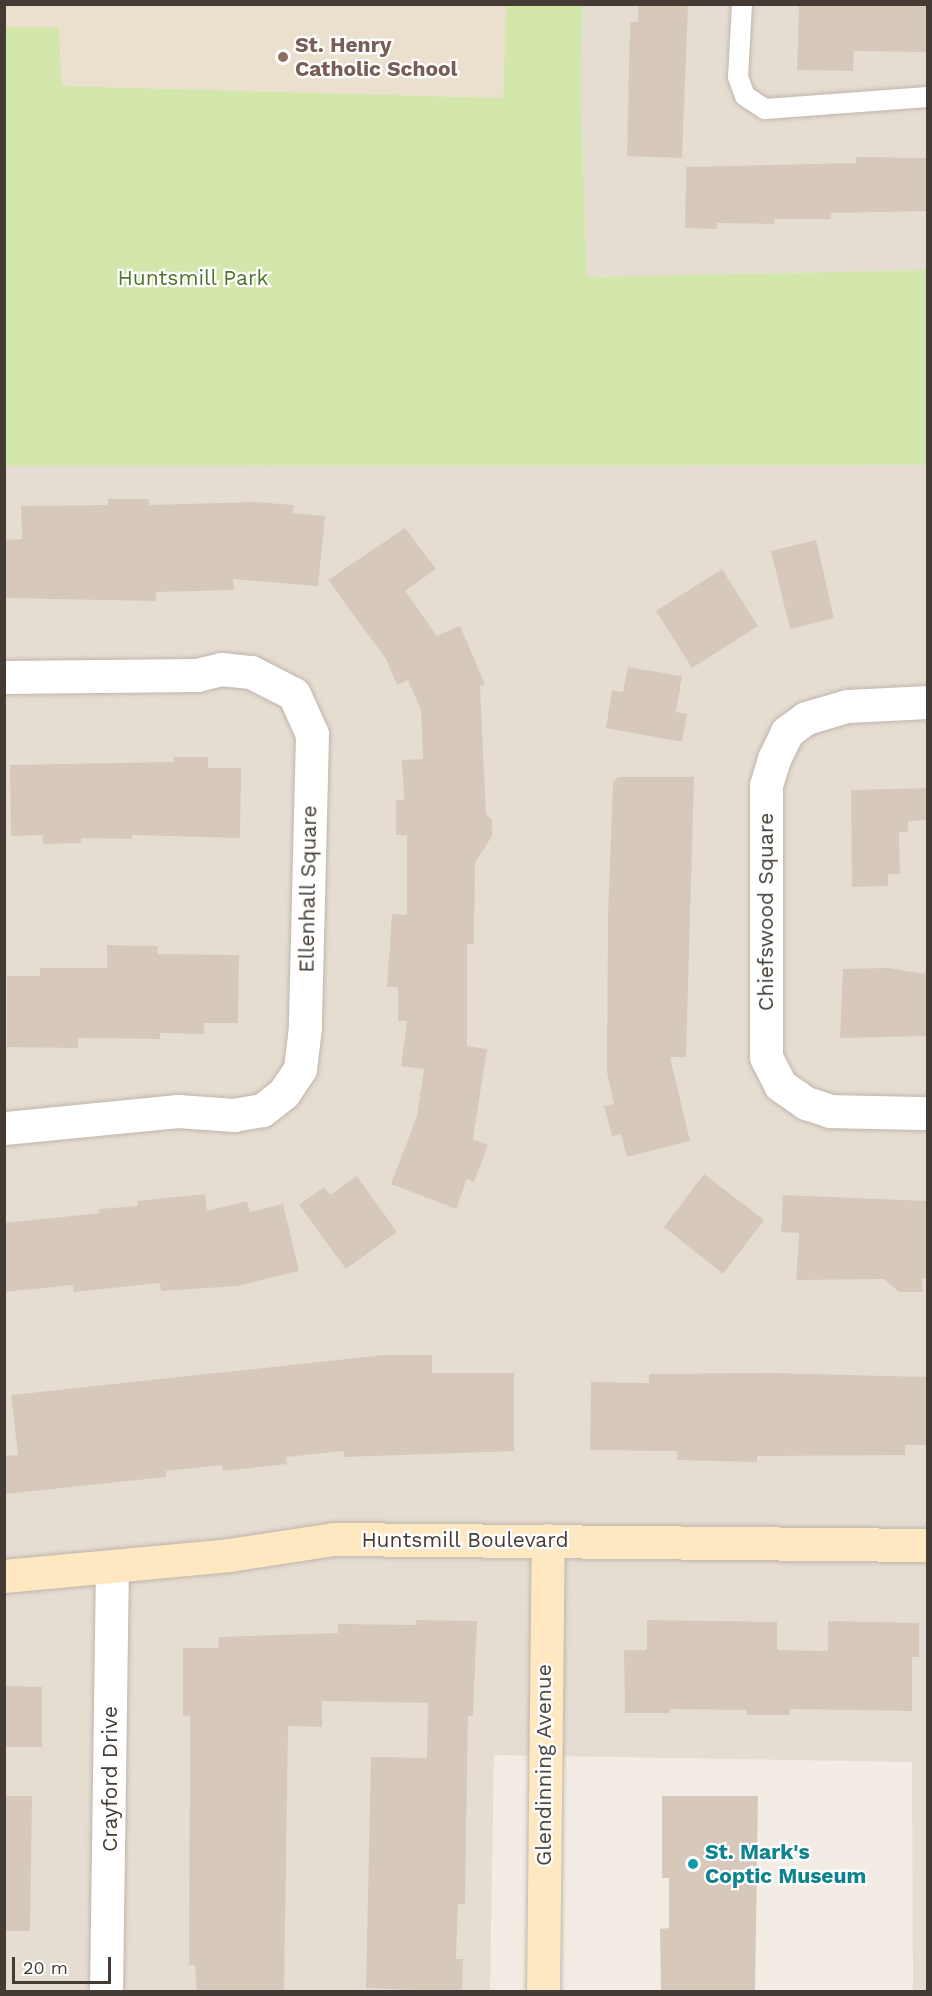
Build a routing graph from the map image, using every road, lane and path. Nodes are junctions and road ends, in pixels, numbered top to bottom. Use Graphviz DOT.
graph roads {
  1 [pos="742,4"];
  2 [pos="927,97"];
  3 [pos="4,677"];
  4 [pos="927,702"];
  5 [pos="927,1113"];
  6 [pos="4,1128"];
  7 [pos="548,1540"];
  8 [pos="927,1545"];
  9 [pos="112,1566"];
  10 [pos="4,1576"];
  11 [pos="106,1992"];
  12 [pos="543,1992"];
  1 -- 2 [label="lane"];
  3 -- 6 [label="street, Ellenhall Square"];
  4 -- 5 [label="street, Chiefswood Square"];
  7 -- 8 [label="street, Huntsmill Boulevard"];
  7 -- 9 [label="street, Huntsmill Boulevard"];
  7 -- 12 [label="street, Glendinning Avenue"];
  9 -- 10 [label="street, Huntsmill Boulevard"];
  9 -- 11 [label="street, Crayford Drive"];
}
